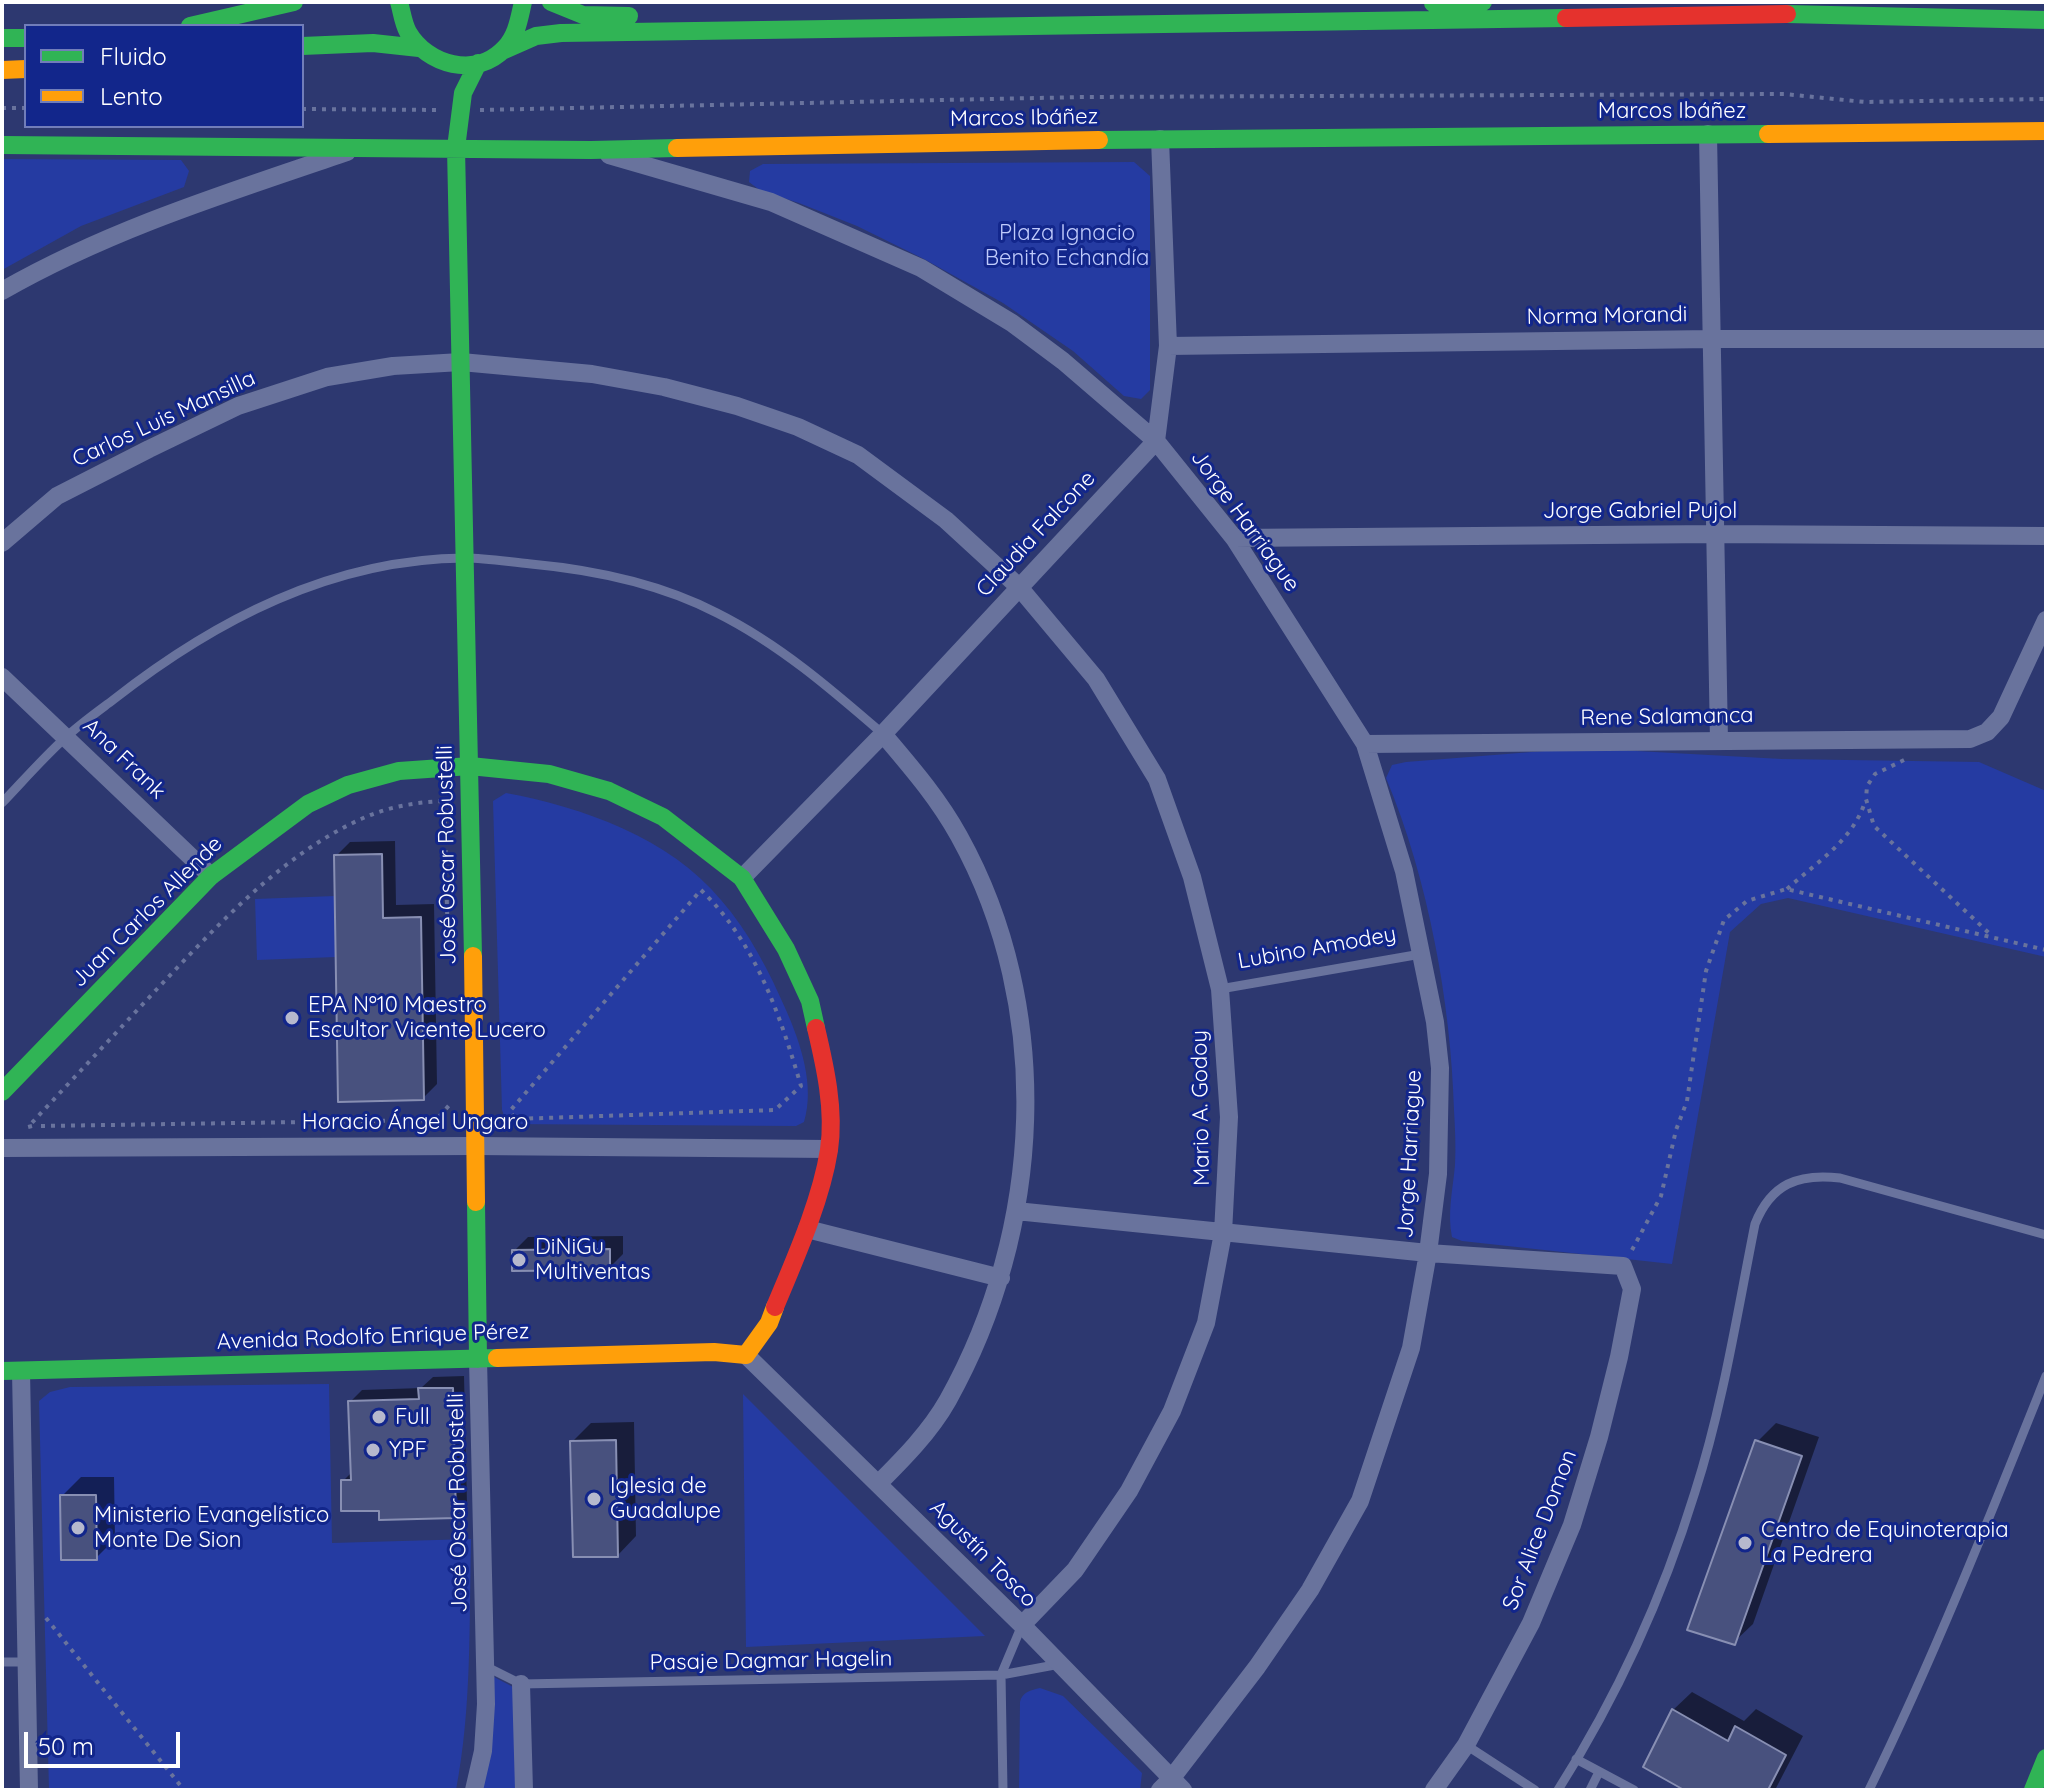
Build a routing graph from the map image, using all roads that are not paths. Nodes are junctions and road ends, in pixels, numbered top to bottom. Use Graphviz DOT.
graph roads {
  1 [pos="294,2"];
  2 [pos="399,2"];
  3 [pos="523,2"];
  4 [pos="551,2"];
  5 [pos="1483,2"];
  6 [pos="2046,20"];
  7 [pos="199,24"];
  8 [pos="2,38"];
  9 [pos="24,38"];
  10 [pos="304,46"];
  11 [pos="419,48"];
  12 [pos="502,51"];
  13 [pos="441,62"];
  14 [pos="478,63"];
  15 [pos="24,69"];
  16 [pos="2,70"];
  17 [pos="459,110"];
  18 [pos="2046,131"];
  19 [pos="1708,134"];
  20 [pos="1160,139"];
  21 [pos="2,145"];
  22 [pos="456,148"];
  23 [pos="356,149"];
  24 [pos="591,150"];
  25 [pos="2,291"];
  26 [pos="1712,339"];
  27 [pos="2046,339"];
  28 [pos="1168,346"];
  29 [pos="461,362"];
  30 [pos="1156,441"];
  31 [pos="1716,534"];
  32 [pos="2046,536"];
  33 [pos="1234,538"];
  34 [pos="2,543"];
  35 [pos="466,558"];
  36 [pos="1019,587"];
  37 [pos="2046,620"];
  38 [pos="2041,644"];
  39 [pos="2,677"];
  40 [pos="883,734"];
  41 [pos="66,737"];
  42 [pos="1719,741"];
  43 [pos="1365,744"];
  44 [pos="470,766"];
  45 [pos="2,803"];
  46 [pos="211,876"];
  47 [pos="742,878"];
  48 [pos="1422,954"];
  49 [pos="1220,989"];
  50 [pos="2,1092"];
  51 [pos="475,1146"];
  52 [pos="2,1148"];
  53 [pos="829,1149"];
  54 [pos="1016,1211"];
  55 [pos="807,1229"];
  56 [pos="1223,1233"];
  57 [pos="2046,1235"];
  58 [pos="1428,1253"];
  59 [pos="1001,1278"];
  60 [pos="746,1355"];
  61 [pos="478,1359"];
  62 [pos="11,1371"];
  63 [pos="2046,1376"];
  64 [pos="2,1457"];
  65 [pos="21,1457"];
  66 [pos="878,1484"];
  67 [pos="1022,1625"];
  68 [pos="2,1662"];
  69 [pos="26,1662"];
  70 [pos="1060,1664"];
  71 [pos="485,1666"];
  72 [pos="1001,1675"];
  73 [pos="521,1684"];
  74 [pos="1466,1745"];
  75 [pos="2046,1758"];
  76 [pos="1576,1759"];
  77 [pos="1599,1772"];
  78 [pos="1171,1786"];
  79 [pos="29,1790"];
  80 [pos="474,1790"];
  81 [pos="524,1790"];
  82 [pos="1003,1790"];
  83 [pos="1434,1790"];
  84 [pos="1535,1790"];
  85 [pos="1558,1790"];
  86 [pos="1590,1790"];
  87 [pos="1634,1790"];
  88 [pos="1869,1790"];
  89 [pos="2033,1790"];
  1 -- 7 [label="street"];
  2 -- 11 [label="street"];
  3 -- 12 [label="street"];
  4 -- 5 [label="street"];
  6 -- 12 [label="street"];
  8 -- 9 [label="street"];
  10 -- 11 [label="street"];
  11 -- 13 [label="street"];
  12 -- 14 [label="street"];
  13 -- 14 [label="street"];
  13 -- 17 [label="street"];
  14 -- 17 [label="street"];
  15 -- 16 [label="street"];
  17 -- 22 [label="street, José Oscar Robustelli"];
  18 -- 19 [label="street, Marcos Ibáñez"];
  19 -- 20 [label="street, Marcos Ibáñez"];
  19 -- 26 [label="street"];
  20 -- 24 [label="street, Marcos Ibáñez"];
  20 -- 28 [label="street"];
  21 -- 23 [label="street, Marcos Ibáñez"];
  22 -- 23 [label="street, Marcos Ibáñez"];
  22 -- 24 [label="street, Marcos Ibáñez"];
  22 -- 29 [label="street, José Oscar Robustelli"];
  23 -- 25 [label="street"];
  24 -- 30 [label="street, Jorge Harriague"];
  26 -- 27 [label="street, Norma Morandi"];
  26 -- 28 [label="street, Norma Morandi"];
  26 -- 31 [label="street"];
  28 -- 30 [label="street"];
  29 -- 34 [label="street, Carlos Luis Mansilla"];
  29 -- 35 [label="street, José Oscar Robustelli"];
  29 -- 36 [label="street, Carlos Luis Mansilla"];
  30 -- 33 [label="street, Jorge Harriague"];
  30 -- 36 [label="street, Claudia Falcone"];
  31 -- 32 [label="street, Jorge Gabriel Pujol"];
  31 -- 33 [label="street, Jorge Gabriel Pujol"];
  31 -- 42 [label="street"];
  33 -- 43 [label="street, Jorge Harriague"];
  35 -- 40 [label="lane"];
  35 -- 41 [label="lane"];
  35 -- 44 [label="street, José Oscar Robustelli"];
  36 -- 40 [label="street, Claudia Falcone"];
  36 -- 49 [label="street, Mario A. Godoy"];
  37 -- 38 [label="street"];
  38 -- 42 [label="street, Rene Salamanca"];
  39 -- 41 [label="street, Ana Frank"];
  40 -- 47 [label="street, Claudia Falcone"];
  40 -- 54 [label="street"];
  41 -- 45 [label="lane"];
  41 -- 46 [label="street, Ana Frank"];
  42 -- 43 [label="street, Rene Salamanca"];
  43 -- 48 [label="street, Jorge Harriague"];
  44 -- 46 [label="street, Juan Carlos Allende"];
  44 -- 47 [label="street, Juan Carlos Allende"];
  44 -- 51 [label="street, José Oscar Robustelli"];
  46 -- 50 [label="street, Juan Carlos Allende"];
  47 -- 53 [label="street"];
  48 -- 49 [label="lane, Lubino Amodey"];
  48 -- 58 [label="street, Jorge Harriague"];
  49 -- 56 [label="street, Mario A. Godoy"];
  51 -- 52 [label="street, Horacio Ángel Ungaro"];
  51 -- 53 [label="street, Horacio Ángel Ungaro"];
  51 -- 61 [label="street, José Oscar Robustelli"];
  53 -- 55 [label="street"];
  54 -- 56 [label="street"];
  54 -- 59 [label="street"];
  55 -- 59 [label="street"];
  55 -- 60 [label="street"];
  56 -- 58 [label="street"];
  56 -- 67 [label="street, Mario A. Godoy"];
  57 -- 76 [label="lane"];
  58 -- 74 [label="street, Sor Alice Domon"];
  58 -- 78 [label="street, Jorge Harriague"];
  59 -- 66 [label="street"];
  60 -- 61 [label="street, Avenida Rodolfo Enrique Pérez"];
  60 -- 66 [label="street, Agustín Tosco"];
  61 -- 62 [label="street, Avenida Rodolfo Enrique Pérez"];
  61 -- 71 [label="street, José Oscar Robustelli"];
  62 -- 65 [label="street"];
  63 -- 88 [label="lane"];
  64 -- 65 [label="street"];
  65 -- 69 [label="street"];
  66 -- 67 [label="street, Agustín Tosco"];
  67 -- 70 [label="street, Agustín Tosco"];
  67 -- 72 [label="lane"];
  68 -- 69 [label="lane"];
  69 -- 79 [label="street"];
  70 -- 72 [label="lane, Pasaje Dagmar Hagelin"];
  70 -- 78 [label="street, Agustín Tosco"];
  71 -- 73 [label="lane, Pasaje Dagmar Hagelin"];
  71 -- 80 [label="street, José Oscar Robustelli"];
  72 -- 73 [label="lane, Pasaje Dagmar Hagelin"];
  72 -- 82 [label="lane"];
  73 -- 81 [label="street"];
  74 -- 83 [label="street, Sor Alice Domon"];
  74 -- 84 [label="lane"];
  75 -- 89 [label="street"];
  76 -- 77 [label="lane"];
  76 -- 85 [label="lane"];
  77 -- 86 [label="lane"];
  77 -- 87 [label="lane"];
}
